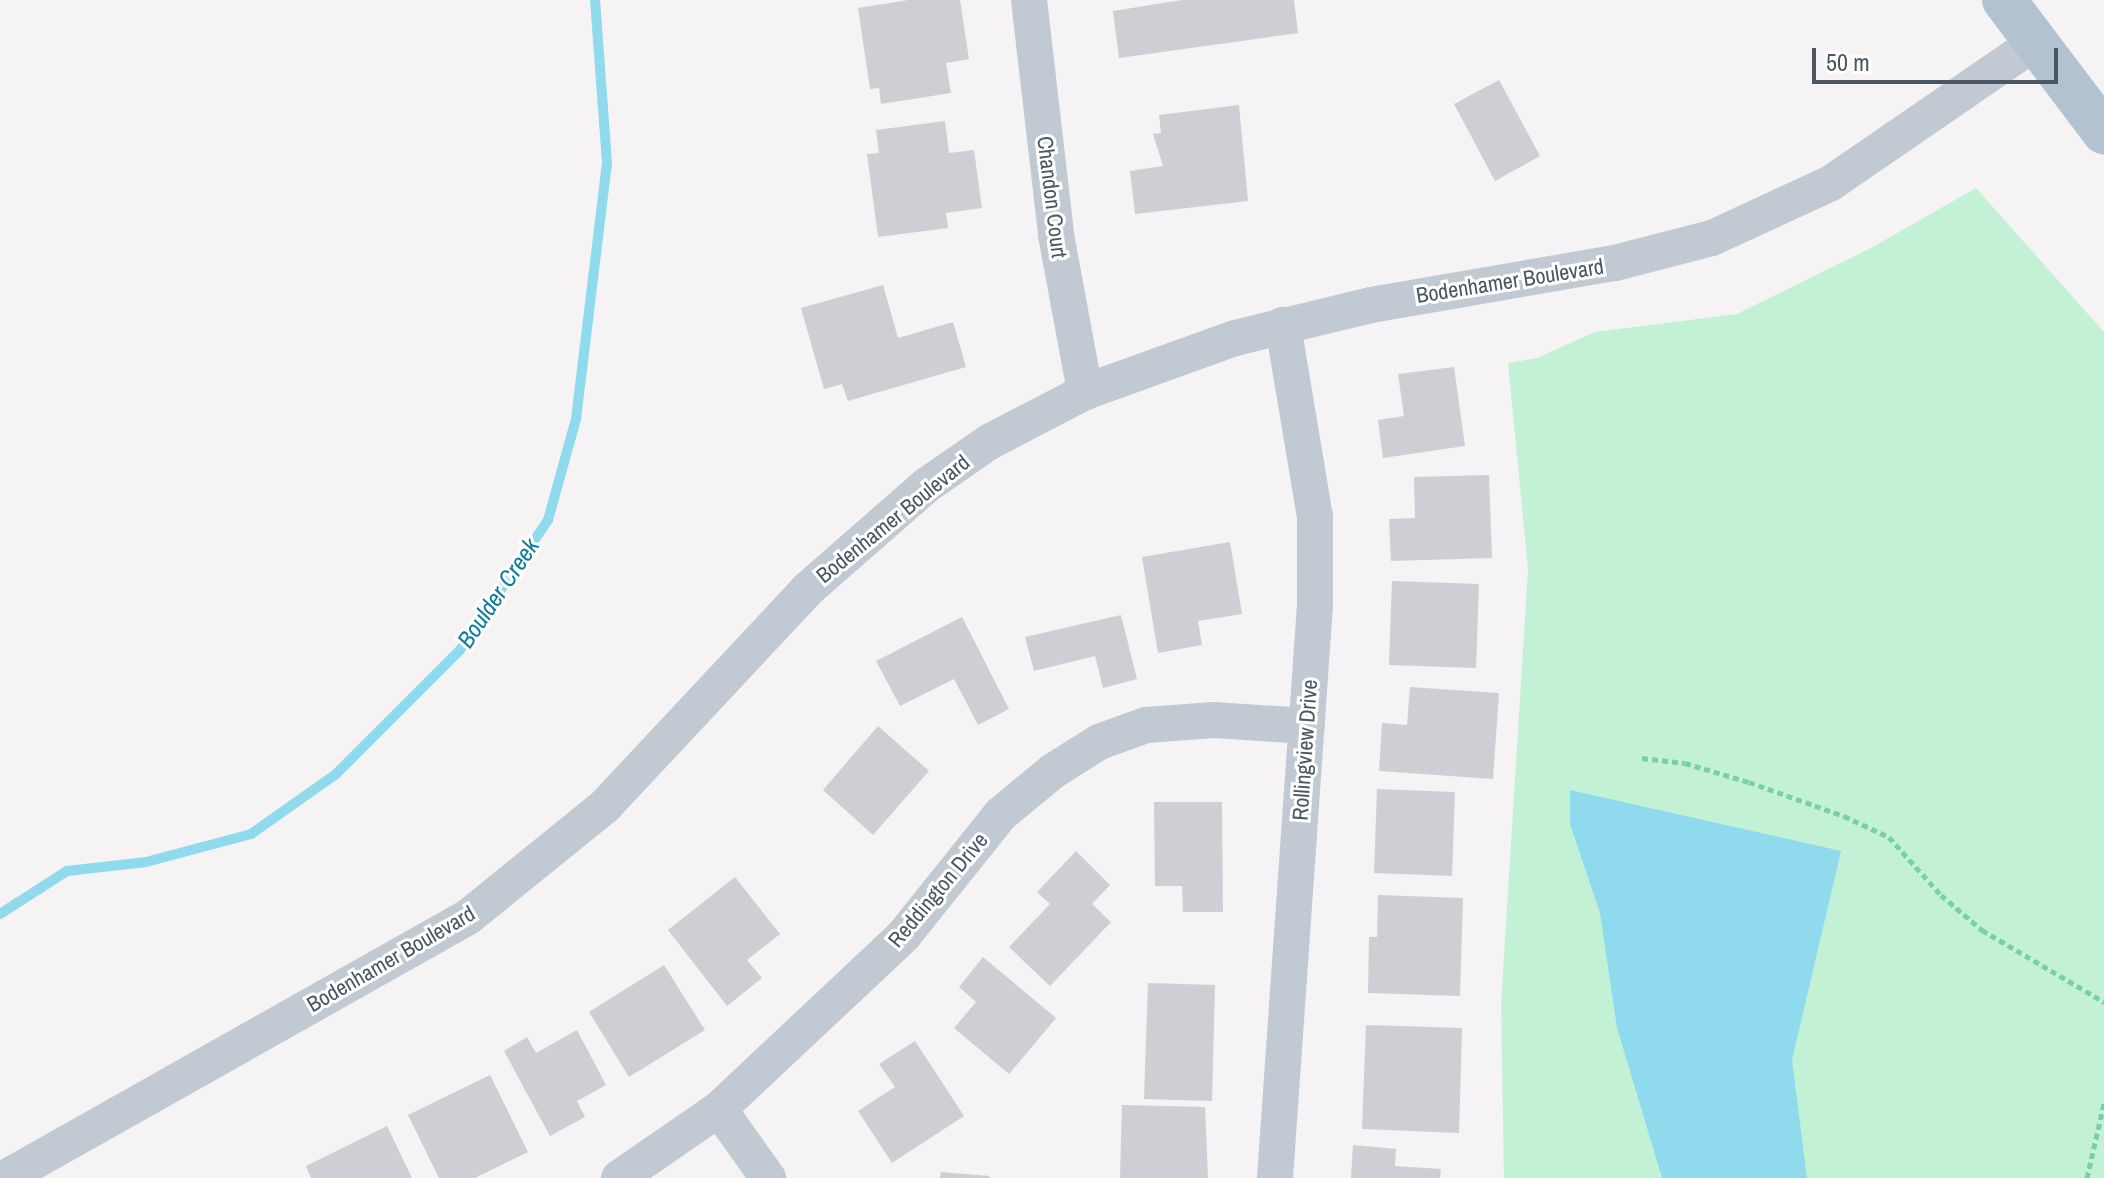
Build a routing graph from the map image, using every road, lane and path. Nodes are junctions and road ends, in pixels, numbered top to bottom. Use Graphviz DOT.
graph roads {
  1 [pos="1029,0"];
  2 [pos="2004,0"];
  3 [pos="2036,42"];
  4 [pos="2104,132"];
  5 [pos="1283,325"];
  6 [pos="1085,392"];
  7 [pos="1307,726"];
  8 [pos="1642,758"];
  9 [pos="2104,1002"];
  10 [pos="2104,1103"];
  11 [pos="719,1109"];
  12 [pos="5,1178"];
  13 [pos="619,1178"];
  14 [pos="768,1178"];
  15 [pos="1275,1178"];
  16 [pos="2087,1178"];
  1 -- 6 [label="street, Chandon Court"];
  2 -- 3 [label="main road"];
  3 -- 4 [label="main road"];
  3 -- 5 [label="street, Bodenhamer Boulevard"];
  5 -- 6 [label="street, Bodenhamer Boulevard"];
  5 -- 7 [label="street, Rollingview Drive"];
  6 -- 12 [label="street, Bodenhamer Boulevard"];
  7 -- 11 [label="street, Reddington Drive"];
  7 -- 15 [label="street, Rollingview Drive"];
  8 -- 9 [label="path"];
  10 -- 16 [label="path"];
  11 -- 13 [label="street, Reddington Drive"];
  11 -- 14 [label="street"];
}
